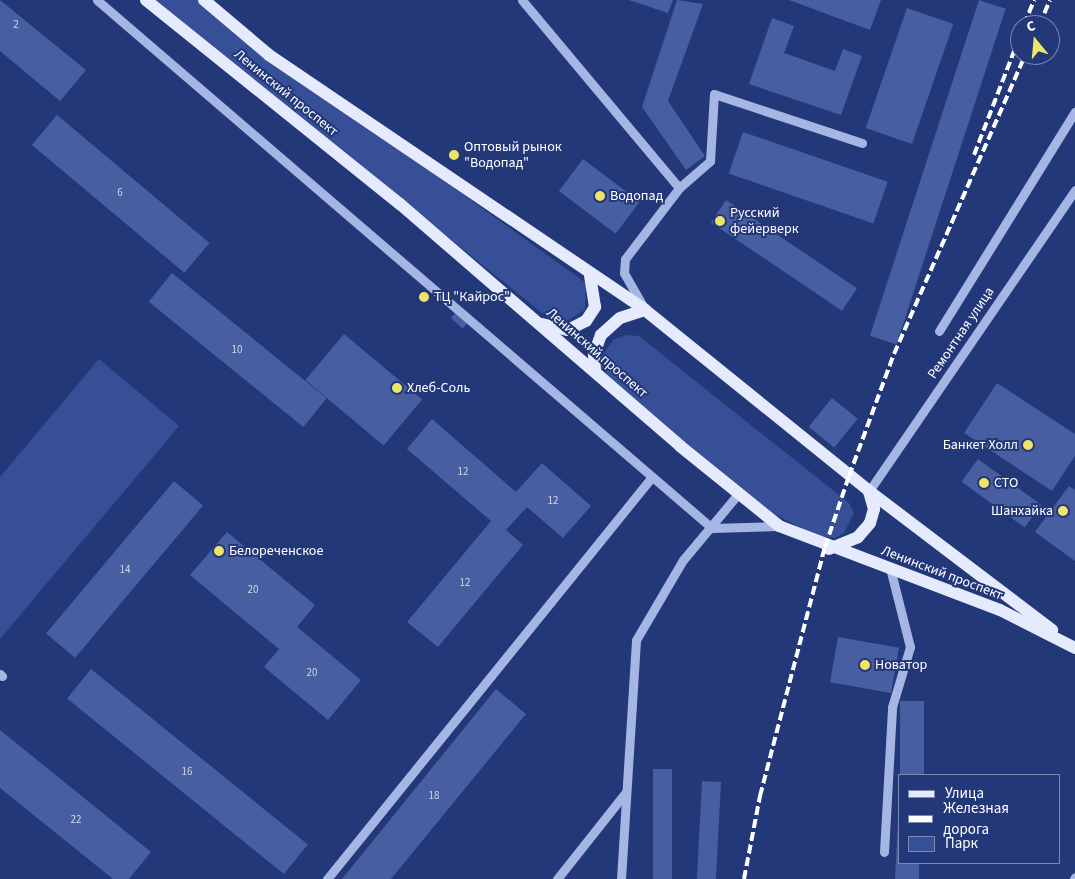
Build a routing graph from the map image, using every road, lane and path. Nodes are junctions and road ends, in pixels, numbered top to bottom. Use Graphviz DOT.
graph roads {
  1 [pos="98,0"];
  2 [pos="146,0"];
  3 [pos="204,0"];
  4 [pos="522,0"];
  5 [pos="1075,112"];
  6 [pos="862,143"];
  7 [pos="679,188"];
  8 [pos="1075,190"];
  9 [pos="590,274"];
  10 [pos="645,310"];
  11 [pos="540,324"];
  12 [pos="939,331"];
  13 [pos="595,370"];
  14 [pos="650,478"];
  15 [pos="869,491"];
  16 [pos="738,494"];
  17 [pos="780,526"];
  18 [pos="712,528"];
  19 [pos="829,548"];
  20 [pos="890,568"];
  21 [pos="1075,648"];
  22 [pos="626,792"];
  23 [pos="884,852"];
  24 [pos="327,879"];
  25 [pos="557,879"];
  26 [pos="621,879"];
  1 -- 14 [label="street"];
  2 -- 11 [label="main road, Ленинский проспект"];
  3 -- 9 [label="main road, Ленинский проспект"];
  4 -- 7 [label="street"];
  5 -- 12 [label="street"];
  6 -- 7 [label="street"];
  7 -- 10 [label="street"];
  8 -- 15 [label="street, Ремонтная улица"];
  9 -- 10 [label="main road, Ленинский проспект"];
  9 -- 11 [label="main road"];
  10 -- 13 [label="main road"];
  10 -- 15 [label="main road, Ленинский проспект"];
  11 -- 13 [label="main road, Ленинский проспект"];
  13 -- 16 [label="main road, Ленинский проспект"];
  14 -- 18 [label="street"];
  14 -- 24 [label="street"];
  15 -- 19 [label="main road"];
  15 -- 21 [label="main road, Ленинский проспект"];
  16 -- 17 [label="main road, Ленинский проспект"];
  16 -- 18 [label="street"];
  17 -- 18 [label="street"];
  17 -- 19 [label="main road, Ленинский проспект"];
  18 -- 22 [label="street"];
  19 -- 20 [label="main road, Ленинский проспект"];
  20 -- 21 [label="main road, Ленинский проспект"];
  20 -- 23 [label="street"];
  22 -- 25 [label="street"];
  22 -- 26 [label="street"];
}
